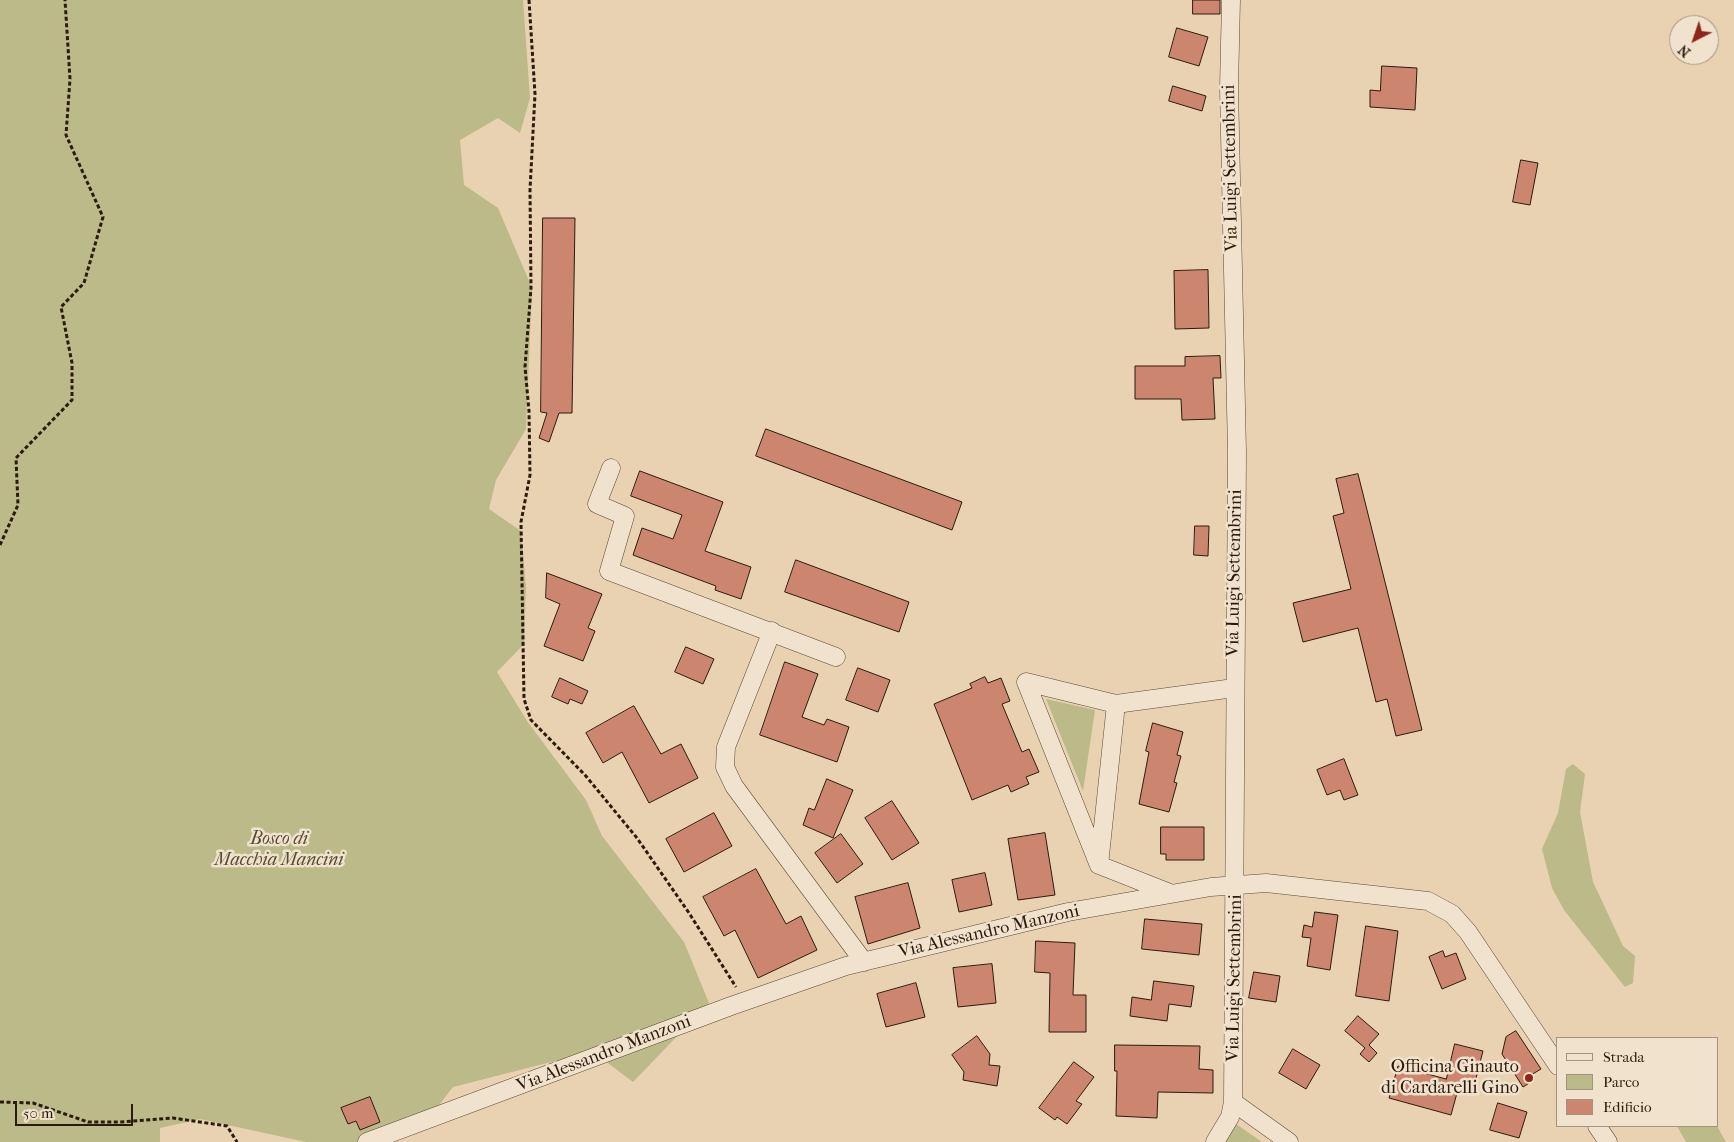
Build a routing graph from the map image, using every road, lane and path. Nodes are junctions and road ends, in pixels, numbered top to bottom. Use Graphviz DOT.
graph roads {
  1 [pos="65,0"];
  2 [pos="529,0"];
  3 [pos="1231,0"];
  4 [pos="611,468"];
  5 [pos="0,545"];
  6 [pos="772,631"];
  7 [pos="836,657"];
  8 [pos="1234,688"];
  9 [pos="1116,704"];
  10 [pos="1099,865"];
  11 [pos="1236,884"];
  12 [pos="1170,893"];
  13 [pos="864,962"];
  14 [pos="744,1001"];
  15 [pos="1556,1063"];
  16 [pos="0,1102"];
  17 [pos="1234,1102"];
  18 [pos="1598,1127"];
  19 [pos="238,1142"];
  20 [pos="367,1142"];
  21 [pos="1215,1142"];
  22 [pos="1289,1142"];
  23 [pos="1608,1142"];
  1 -- 5 [label="path"];
  2 -- 14 [label="path"];
  3 -- 8 [label="street, Via Luigi Settembrini"];
  4 -- 6 [label="street"];
  6 -- 7 [label="street"];
  6 -- 13 [label="street"];
  8 -- 9 [label="street"];
  8 -- 11 [label="street, Via Luigi Settembrini"];
  9 -- 10 [label="street"];
  9 -- 10 [label="street"];
  10 -- 12 [label="street"];
  11 -- 12 [label="street, Via Alessandro Manzoni"];
  11 -- 15 [label="street, Via Alessandro Manzoni"];
  11 -- 17 [label="street, Via Luigi Settembrini"];
  12 -- 13 [label="street, Via Alessandro Manzoni"];
  13 -- 14 [label="street, Via Alessandro Manzoni"];
  14 -- 20 [label="street, Via Alessandro Manzoni"];
  16 -- 19 [label="path"];
  17 -- 21 [label="street, Via Luigi Settembrini"];
  17 -- 22 [label="street"];
  18 -- 23 [label="street"];
}
